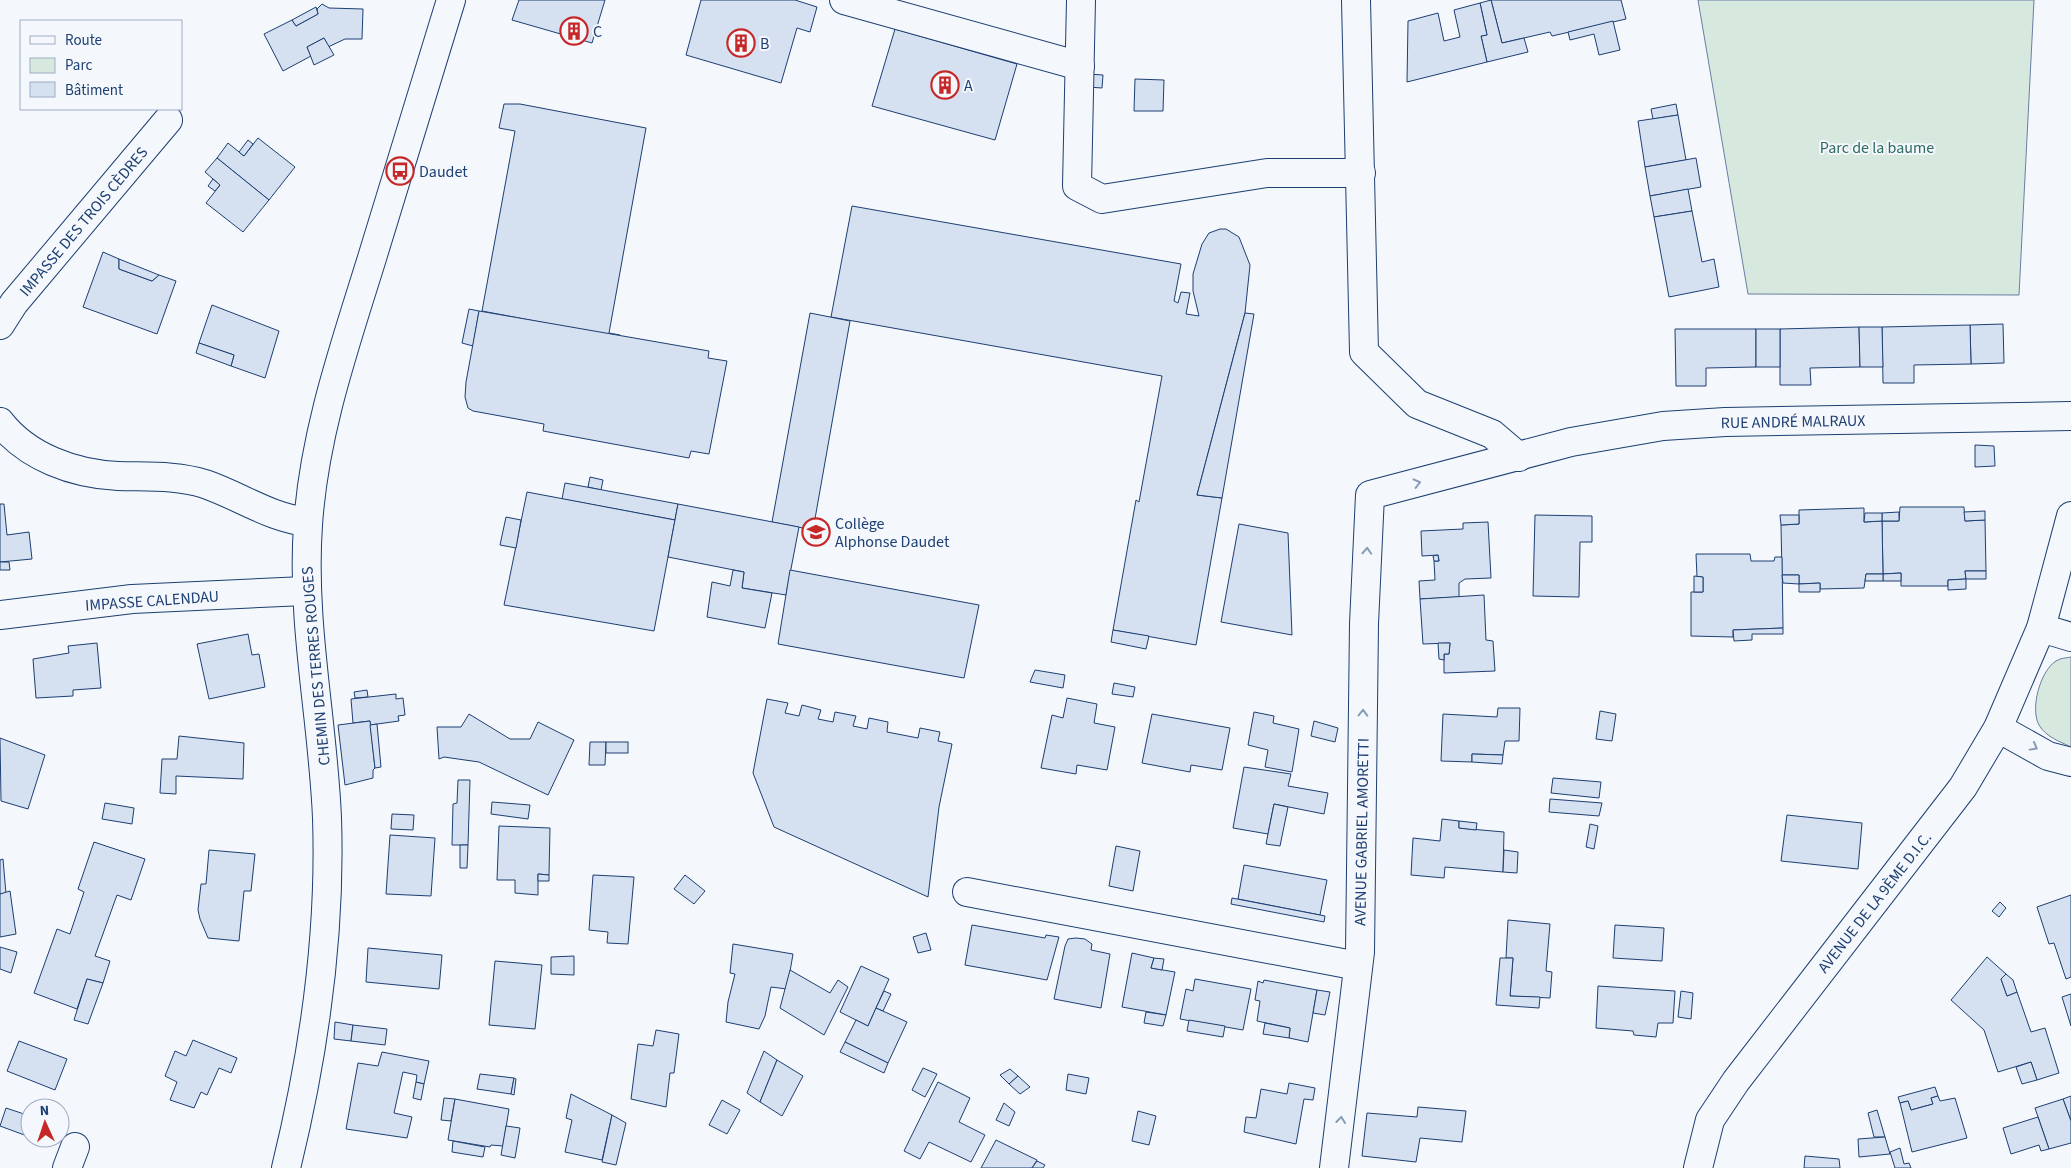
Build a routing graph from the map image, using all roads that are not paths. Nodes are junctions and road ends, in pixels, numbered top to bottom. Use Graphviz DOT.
graph roads {
  1 [pos="451,0"];
  2 [pos="844,0"];
  3 [pos="1080,0"];
  4 [pos="1356,0"];
  5 [pos="1080,66"];
  6 [pos="168,120"];
  7 [pos="1361,173"];
  8 [pos="0,325"];
  9 [pos="2071,416"];
  10 [pos="0,422"];
  11 [pos="1519,457"];
  12 [pos="1370,495"];
  13 [pos="2071,516"];
  14 [pos="308,522"];
  15 [pos="306,591"];
  16 [pos="0,615"];
  17 [pos="2041,628"];
  18 [pos="2071,637"];
  19 [pos="1998,728"];
  20 [pos="2071,762"];
  21 [pos="966,892"];
  22 [pos="1358,966"];
  23 [pos="286,1168"];
  24 [pos="1334,1168"];
  25 [pos="1698,1168"];
  1 -- 14 [label="street, CHEMIN DES TERRES ROUGES"];
  2 -- 5 [label="street"];
  3 -- 5 [label="street"];
  4 -- 7 [label="street"];
  5 -- 7 [label="street"];
  6 -- 8 [label="street, IMPASSE DES TROIS CÈDRES"];
  7 -- 11 [label="street"];
  9 -- 11 [label="street, RUE ANDRÉ MALRAUX"];
  10 -- 14 [label="street"];
  12 -- 11 [label="street, RUE ANDRÉ MALRAUX, one-way"];
  22 -- 12 [label="street, AVENUE GABRIEL AMORETTI, one-way"];
  13 -- 17 [label="street, AVENUE DE LA 9ÈME D.I.C."];
  14 -- 15 [label="street, CHEMIN DES TERRES ROUGES"];
  15 -- 16 [label="street, IMPASSE CALENDAU"];
  15 -- 23 [label="street, CHEMIN DES TERRES ROUGES"];
  17 -- 18 [label="street"];
  17 -- 19 [label="street, AVENUE DE LA 9ÈME D.I.C."];
  19 -- 20 [label="street, one-way"];
  19 -- 25 [label="street, AVENUE DE LA 9ÈME D.I.C."];
  21 -- 22 [label="street"];
  24 -- 22 [label="street, AVENUE GABRIEL AMORETTI, one-way"];
}
